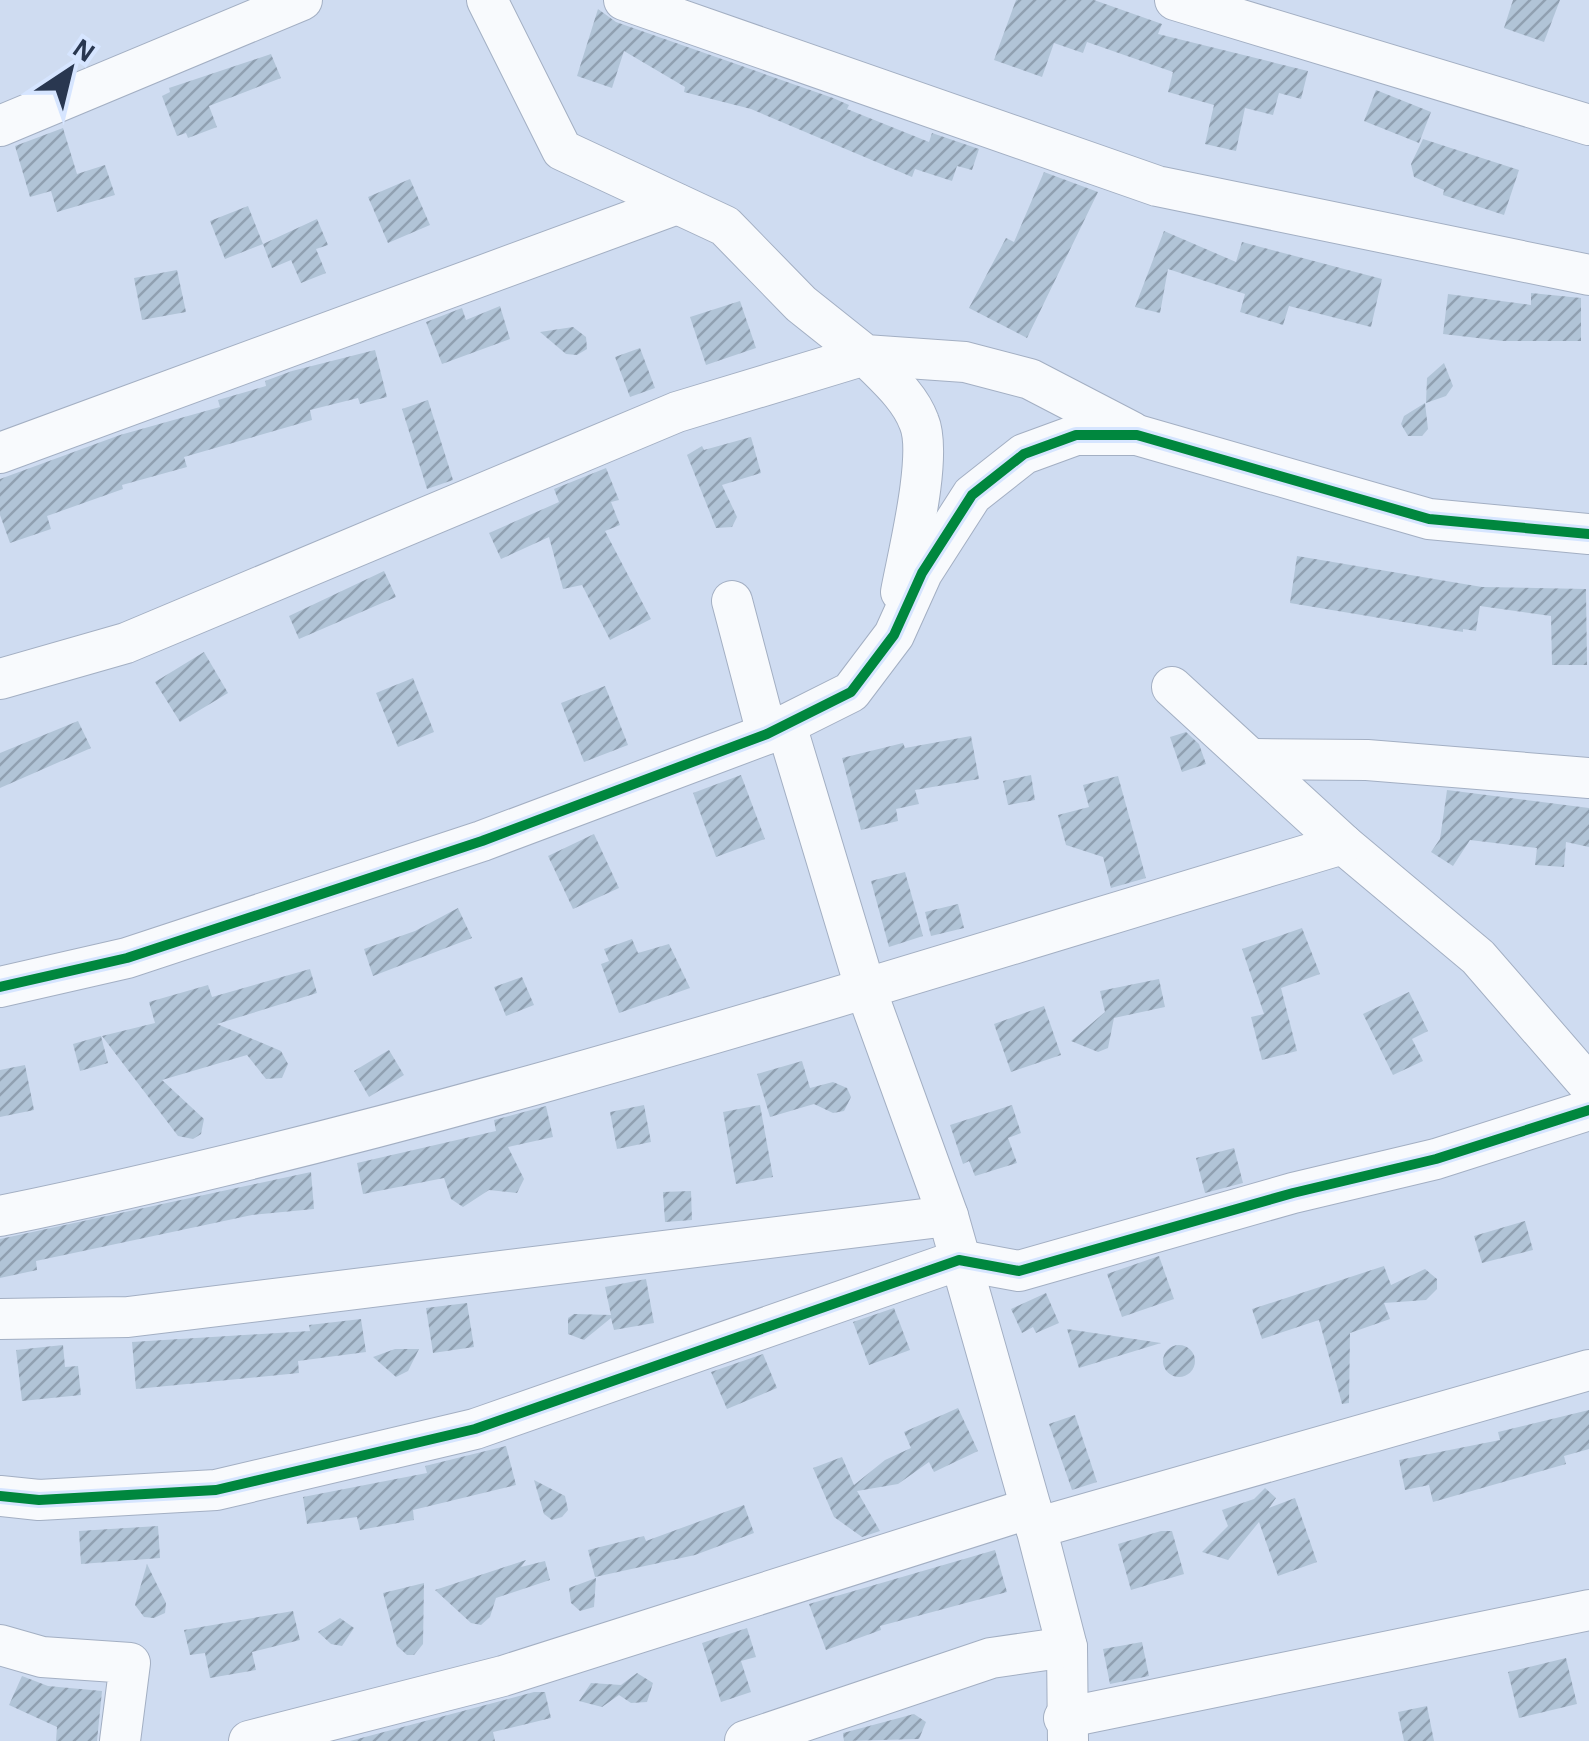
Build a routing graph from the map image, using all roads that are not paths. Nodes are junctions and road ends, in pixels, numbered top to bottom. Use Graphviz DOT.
graph roads {
  1 [pos="302,0"];
  2 [pos="487,0"];
  3 [pos="624,0"];
  4 [pos="1175,0"];
  5 [pos="1589,124"];
  6 [pos="0,126"];
  7 [pos="676,204"];
  8 [pos="1589,275"];
  9 [pos="865,356"];
  10 [pos="1137,435"];
  11 [pos="0,453"];
  12 [pos="1589,534"];
  13 [pos="732,601"];
  14 [pos="894,635"];
  15 [pos="0,679"];
  16 [pos="1172,687"];
  17 [pos="777,729"];
  18 [pos="1255,758"];
  19 [pos="1589,778"];
  20 [pos="1342,844"];
  21 [pos="865,987"];
  22 [pos="0,988"];
  23 [pos="1589,1085"];
  24 [pos="1589,1110"];
  25 [pos="0,1216"];
  26 [pos="948,1216"];
  27 [pos="959,1260"];
  28 [pos="0,1319"];
  29 [pos="1589,1370"];
  30 [pos="0,1496"];
  31 [pos="1034,1518"];
  32 [pos="1589,1610"];
  33 [pos="0,1645"];
  34 [pos="1067,1647"];
  35 [pos="1066,1729"];
  36 [pos="120,1741"];
  37 [pos="250,1741"];
  38 [pos="745,1741"];
  1 -- 6 [label="street"];
  2 -- 7 [label="street"];
  3 -- 8 [label="street"];
  4 -- 5 [label="street"];
  7 -- 9 [label="street"];
  7 -- 11 [label="street"];
  9 -- 10 [label="street"];
  9 -- 14 [label="street"];
  9 -- 15 [label="street"];
  10 -- 12 [label="street"];
  10 -- 14 [label="street"];
  13 -- 17 [label="street"];
  14 -- 17 [label="street"];
  16 -- 18 [label="street"];
  17 -- 21 [label="street"];
  17 -- 22 [label="street"];
  18 -- 19 [label="street"];
  18 -- 20 [label="street"];
  20 -- 21 [label="street"];
  20 -- 23 [label="street"];
  21 -- 25 [label="street"];
  21 -- 26 [label="street"];
  24 -- 27 [label="street"];
  26 -- 27 [label="street"];
  26 -- 28 [label="street"];
  27 -- 30 [label="street"];
  27 -- 31 [label="street"];
  29 -- 31 [label="street"];
  31 -- 34 [label="street"];
  31 -- 37 [label="street"];
  32 -- 35 [label="street"];
  33 -- 36 [label="street"];
  34 -- 35 [label="street"];
  34 -- 38 [label="street"];
}
